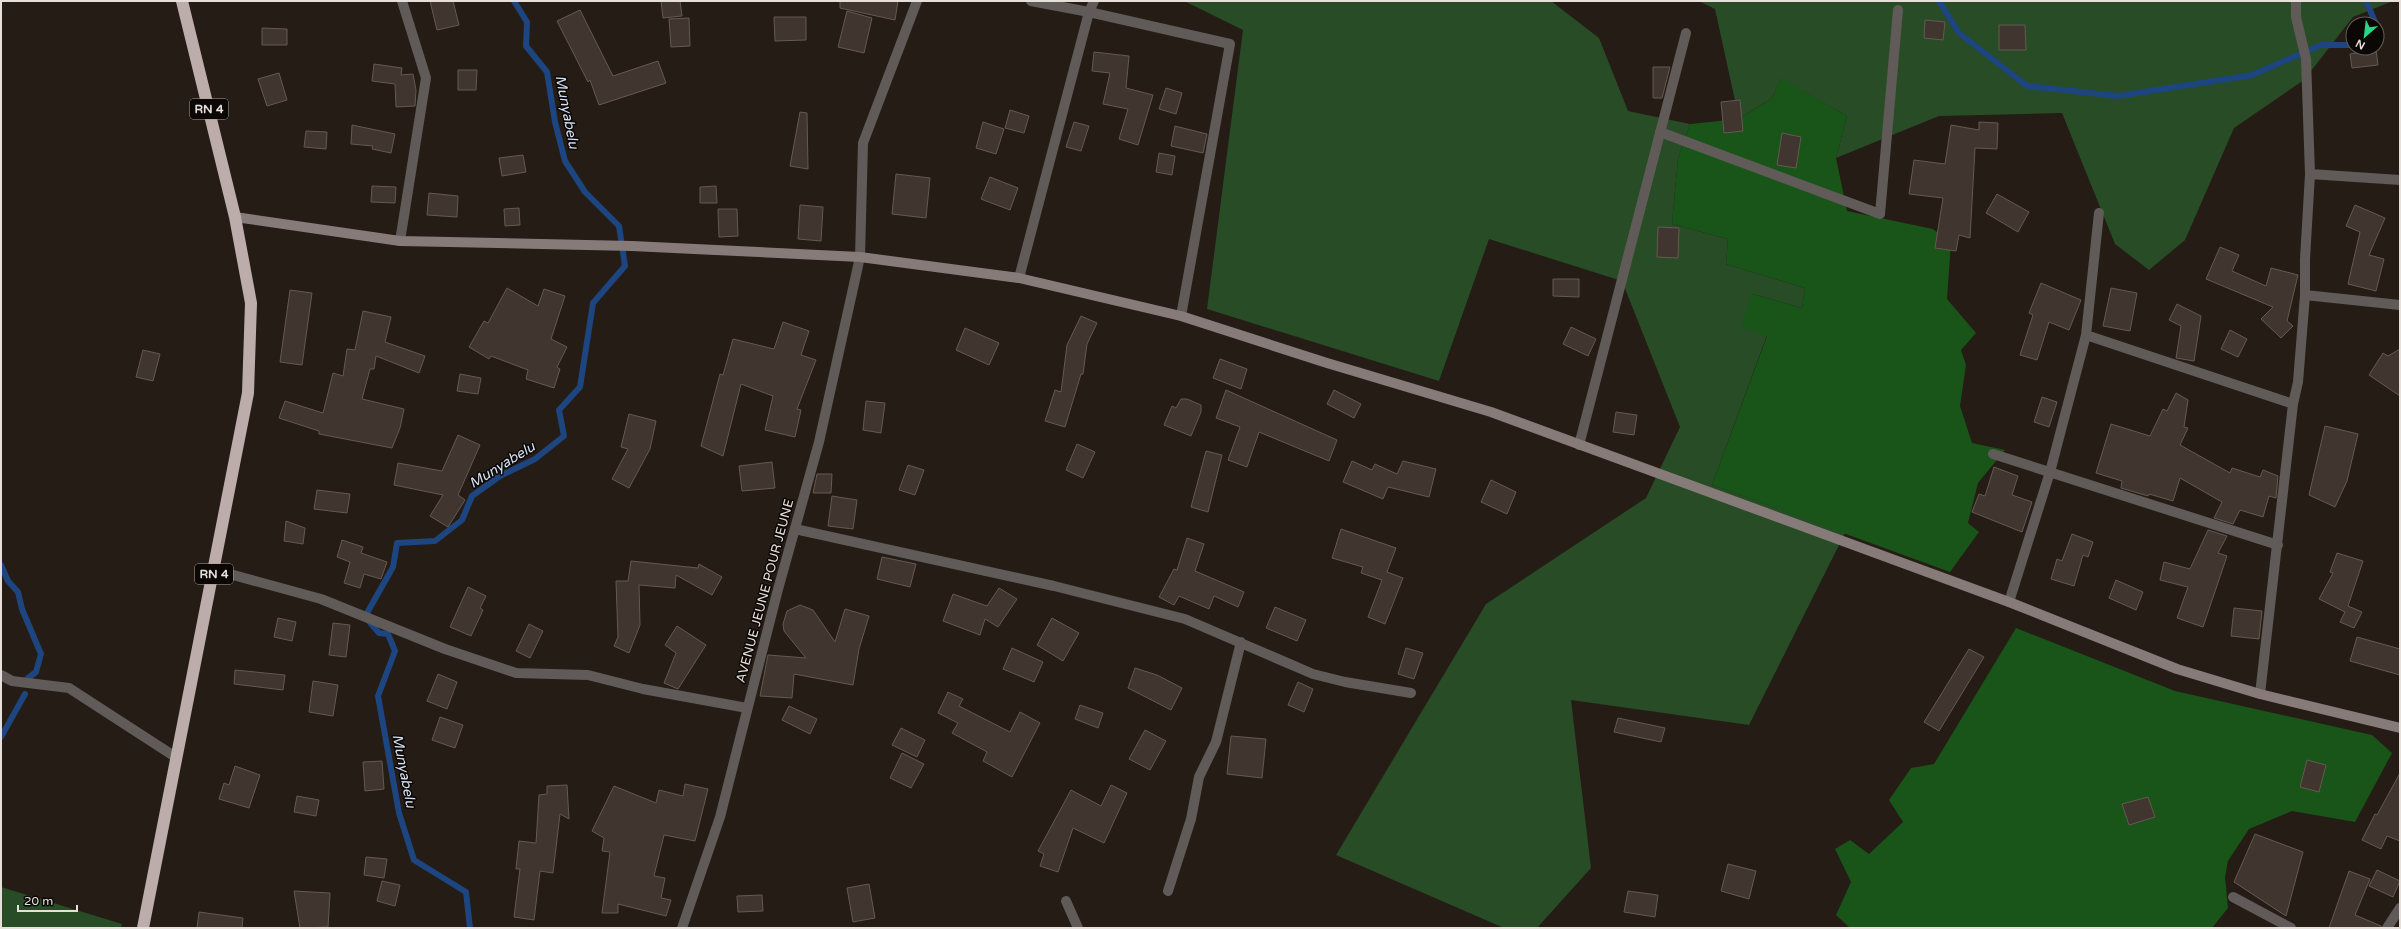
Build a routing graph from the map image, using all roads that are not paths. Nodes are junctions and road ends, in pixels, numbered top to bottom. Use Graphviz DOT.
graph roads {
  1 [pos="182,1"];
  2 [pos="402,1"];
  3 [pos="917,1"];
  4 [pos="1031,1"];
  5 [pos="1094,1"];
  6 [pos="2296,1"];
  7 [pos="1898,10"];
  8 [pos="1089,12"];
  9 [pos="1686,33"];
  10 [pos="1660,132"];
  11 [pos="2310,174"];
  12 [pos="2400,180"];
  13 [pos="2099,213"];
  14 [pos="235,217"];
  15 [pos="400,241"];
  16 [pos="860,257"];
  17 [pos="1019,278"];
  18 [pos="2305,295"];
  19 [pos="2400,305"];
  20 [pos="1181,316"];
  21 [pos="2086,335"];
  22 [pos="2293,404"];
  23 [pos="1579,445"];
  24 [pos="1993,454"];
  25 [pos="2050,472"];
  26 [pos="794,529"];
  27 [pos="2278,545"];
  28 [pos="215,570"];
  29 [pos="2009,602"];
  30 [pos="1241,642"];
  31 [pos="1,675"];
  32 [pos="1411,693"];
  33 [pos="2260,694"];
  34 [pos="747,708"];
  35 [pos="2400,728"];
  36 [pos="177,758"];
  37 [pos="1168,891"];
  38 [pos="2233,897"];
  39 [pos="1066,902"];
  40 [pos="2400,908"];
  41 [pos="143,928"];
  42 [pos="682,928"];
  43 [pos="1078,928"];
  44 [pos="2291,928"];
  45 [pos="2387,928"];
  1 -- 14 [label="highway, RN 4"];
  2 -- 15 [label="street"];
  3 -- 16 [label="street, AVENUE JEUNE POUR JEUNE"];
  4 -- 8 [label="street"];
  5 -- 8 [label="street"];
  6 -- 11 [label="street"];
  7 -- 10 [label="street"];
  8 -- 17 [label="street"];
  8 -- 20 [label="street"];
  9 -- 10 [label="street"];
  10 -- 23 [label="street"];
  11 -- 12 [label="street"];
  11 -- 18 [label="street"];
  13 -- 21 [label="street"];
  14 -- 15 [label="street"];
  14 -- 28 [label="highway, RN 4"];
  15 -- 16 [label="street"];
  16 -- 17 [label="street"];
  16 -- 26 [label="street, AVENUE JEUNE POUR JEUNE"];
  17 -- 20 [label="street"];
  18 -- 19 [label="street"];
  18 -- 22 [label="street"];
  20 -- 23 [label="street"];
  21 -- 22 [label="street"];
  21 -- 25 [label="street"];
  22 -- 27 [label="street"];
  23 -- 29 [label="street"];
  24 -- 25 [label="street"];
  25 -- 27 [label="street"];
  25 -- 29 [label="street"];
  26 -- 30 [label="street"];
  26 -- 34 [label="street, AVENUE JEUNE POUR JEUNE"];
  27 -- 33 [label="street"];
  28 -- 34 [label="street"];
  28 -- 36 [label="highway, RN 4"];
  29 -- 33 [label="street"];
  30 -- 32 [label="street"];
  30 -- 37 [label="street"];
  31 -- 36 [label="street"];
  33 -- 35 [label="street"];
  34 -- 42 [label="street, AVENUE JEUNE POUR JEUNE"];
  36 -- 41 [label="highway, RN 4"];
  38 -- 44 [label="street"];
  39 -- 43 [label="street"];
  40 -- 45 [label="street"];
}
